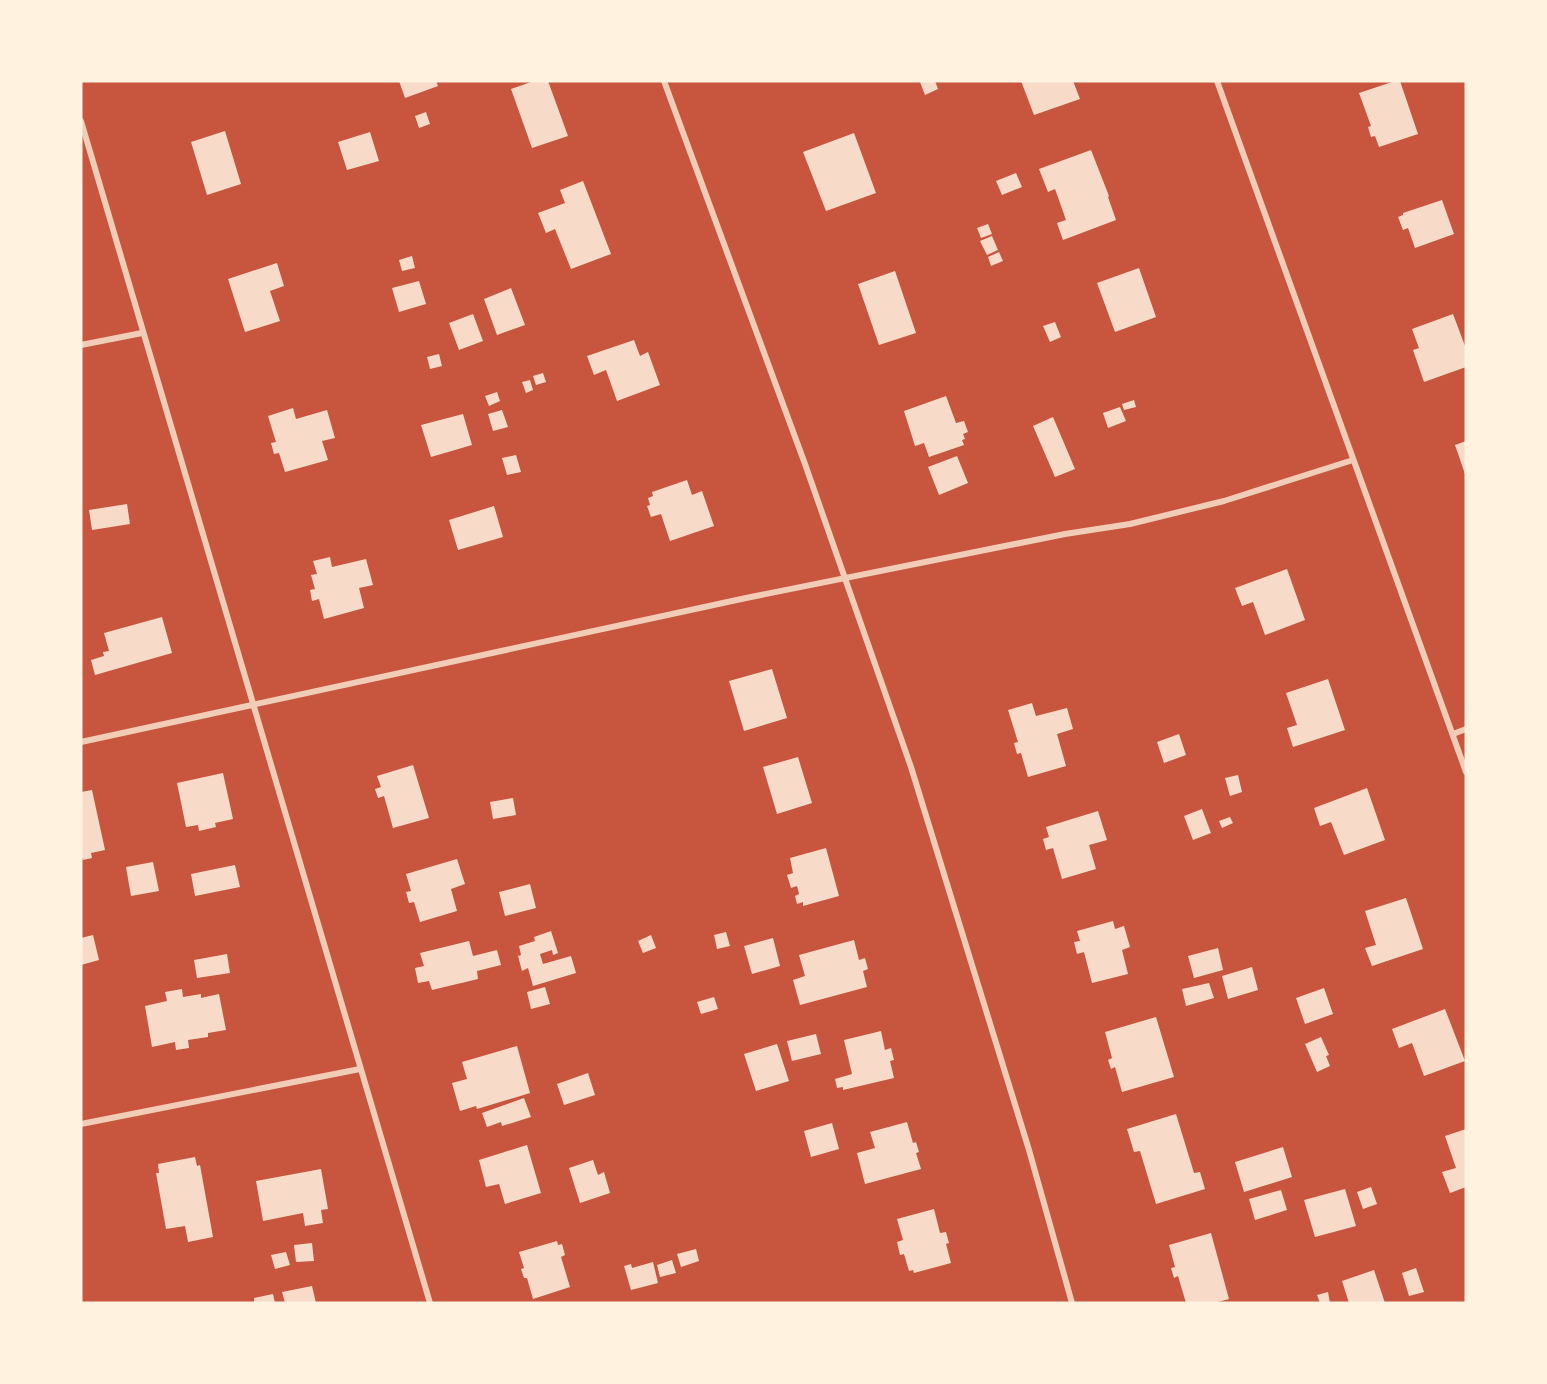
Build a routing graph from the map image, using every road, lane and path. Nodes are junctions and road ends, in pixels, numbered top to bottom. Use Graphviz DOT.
graph roads {
  1 [pos="664,81"];
  2 [pos="1217,81"];
  3 [pos="81,121"];
  4 [pos="142,333"];
  5 [pos="81,345"];
  6 [pos="1353,460"];
  7 [pos="845,578"];
  8 [pos="254,705"];
  9 [pos="1466,729"];
  10 [pos="1453,734"];
  11 [pos="81,742"];
  12 [pos="1466,772"];
  13 [pos="360,1069"];
  14 [pos="81,1124"];
  15 [pos="430,1303"];
  16 [pos="1072,1303"];
  1 -- 7 [label="street"];
  2 -- 6 [label="street"];
  3 -- 4 [label="street"];
  4 -- 5 [label="street"];
  4 -- 8 [label="street"];
  6 -- 7 [label="street"];
  6 -- 10 [label="street"];
  7 -- 8 [label="street"];
  7 -- 16 [label="street"];
  8 -- 11 [label="street"];
  8 -- 13 [label="street"];
  9 -- 10 [label="street"];
  10 -- 12 [label="street"];
  13 -- 14 [label="street"];
  13 -- 15 [label="street"];
}
